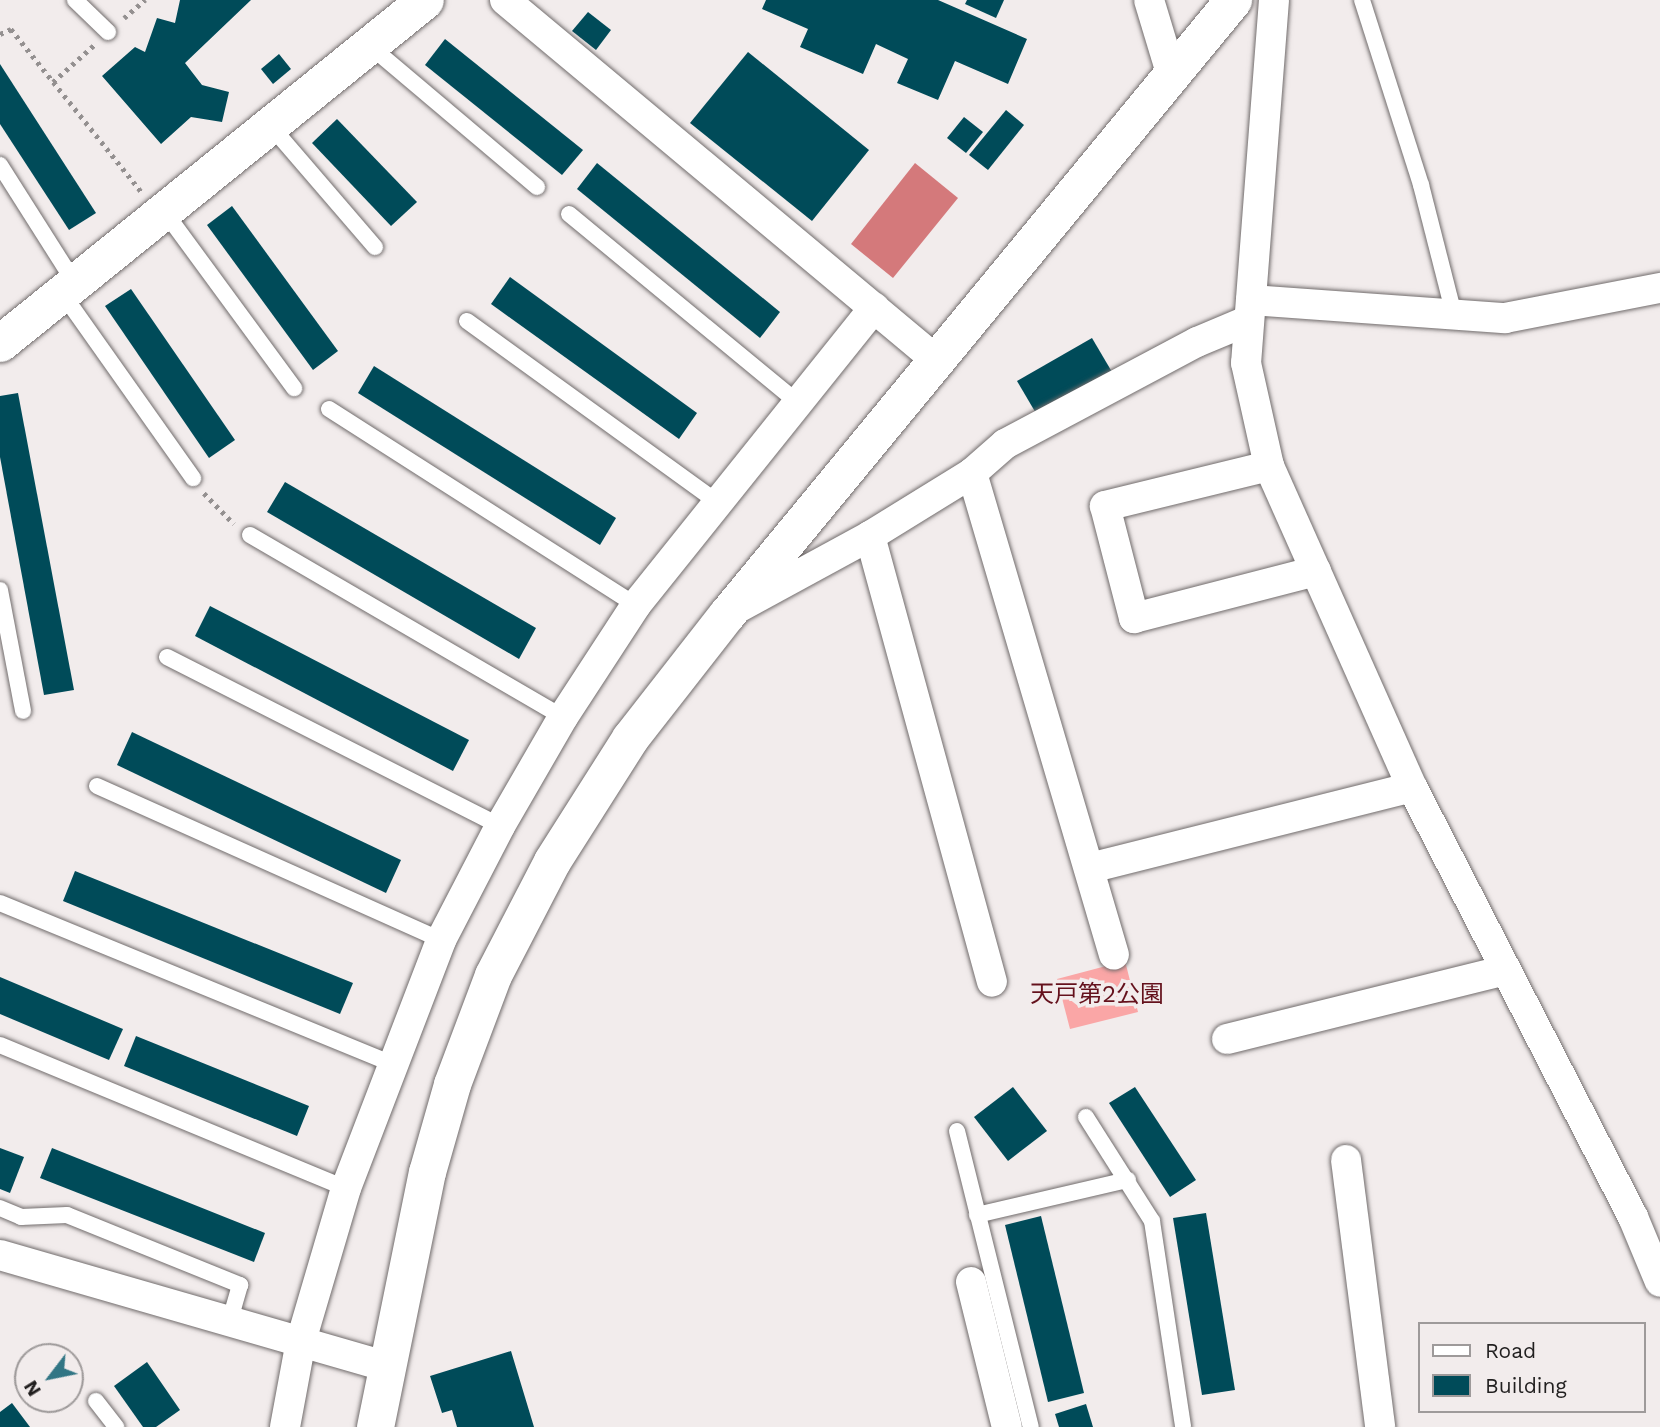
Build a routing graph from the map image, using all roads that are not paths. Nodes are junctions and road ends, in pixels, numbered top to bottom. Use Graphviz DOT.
graph roads {
  1 [pos="75,0"];
  2 [pos="425,0"];
  3 [pos="505,0"];
  4 [pos="1149,0"];
  5 [pos="1233,0"];
  6 [pos="1274,0"];
  7 [pos="1362,0"];
  8 [pos="108,32"];
  9 [pos="369,45"];
  10 [pos="1172,76"];
  11 [pos="270,125"];
  12 [pos="0,165"];
  13 [pos="537,187"];
  14 [pos="162,213"];
  15 [pos="569,214"];
  16 [pos="375,247"];
  17 [pos="68,288"];
  18 [pos="1660,288"];
  19 [pos="874,308"];
  20 [pos="1249,311"];
  21 [pos="1453,311"];
  22 [pos="467,321"];
  23 [pos="0,343"];
  24 [pos="935,359"];
  25 [pos="294,388"];
  26 [pos="797,402"];
  27 [pos="329,410"];
  28 [pos="1269,466"];
  29 [pos="972,473"];
  30 [pos="193,478"];
  31 [pos="716,501"];
  32 [pos="250,535"];
  33 [pos="870,536"];
  34 [pos="1316,571"];
  35 [pos="0,590"];
  36 [pos="636,606"];
  37 [pos="727,614"];
  38 [pos="167,657"];
  39 [pos="23,711"];
  40 [pos="563,716"];
  41 [pos="97,786"];
  42 [pos="1412,787"];
  43 [pos="500,826"];
  44 [pos="1090,868"];
  45 [pos="0,903"];
  46 [pos="440,940"];
  47 [pos="1114,955"];
  48 [pos="1506,970"];
  49 [pos="992,982"];
  50 [pos="1227,1039"];
  51 [pos="0,1045"];
  52 [pos="392,1064"];
  53 [pos="1086,1117"];
  54 [pos="957,1131"];
  55 [pos="1346,1160"];
  56 [pos="1128,1180"];
  57 [pos="346,1188"];
  58 [pos="0,1209"];
  59 [pos="977,1215"];
  60 [pos="0,1255"];
  61 [pos="971,1282"];
  62 [pos="1660,1282"];
  63 [pos="230,1321"];
  64 [pos="301,1341"];
  65 [pos="387,1367"];
  66 [pos="96,1401"];
  67 [pos="116,1427"];
  68 [pos="285,1427"];
  69 [pos="375,1427"];
  70 [pos="1007,1427"];
  71 [pos="1031,1427"];
  72 [pos="1183,1427"];
  73 [pos="1380,1427"];
  1 -- 8 [label="lane"];
  2 -- 9 [label="street"];
  3 -- 19 [label="street"];
  4 -- 10 [label="street"];
  5 -- 10 [label="street"];
  6 -- 20 [label="street"];
  7 -- 21 [label="lane"];
  9 -- 11 [label="street"];
  9 -- 13 [label="lane"];
  10 -- 24 [label="street"];
  11 -- 14 [label="street"];
  11 -- 16 [label="lane"];
  12 -- 17 [label="lane"];
  14 -- 17 [label="street"];
  14 -- 25 [label="lane"];
  15 -- 26 [label="lane"];
  17 -- 23 [label="street"];
  17 -- 30 [label="lane"];
  18 -- 21 [label="street"];
  19 -- 24 [label="street"];
  19 -- 26 [label="street"];
  20 -- 21 [label="street"];
  20 -- 28 [label="street"];
  20 -- 29 [label="street"];
  22 -- 31 [label="lane"];
  24 -- 37 [label="street"];
  26 -- 31 [label="street"];
  27 -- 36 [label="lane"];
  28 -- 34 [label="street"];
  28 -- 34 [label="street"];
  29 -- 33 [label="street"];
  29 -- 44 [label="street"];
  31 -- 36 [label="street"];
  32 -- 40 [label="lane"];
  33 -- 37 [label="street"];
  33 -- 49 [label="street"];
  34 -- 42 [label="street"];
  35 -- 39 [label="lane"];
  36 -- 40 [label="street"];
  37 -- 65 [label="street"];
  38 -- 43 [label="lane"];
  40 -- 43 [label="street"];
  41 -- 46 [label="lane"];
  42 -- 44 [label="street"];
  42 -- 48 [label="street"];
  43 -- 46 [label="street"];
  44 -- 47 [label="street"];
  45 -- 52 [label="lane"];
  46 -- 52 [label="street"];
  48 -- 50 [label="street"];
  48 -- 62 [label="street"];
  51 -- 57 [label="lane"];
  52 -- 57 [label="street"];
  53 -- 56 [label="lane"];
  54 -- 59 [label="lane"];
  55 -- 73 [label="street"];
  56 -- 59 [label="lane"];
  56 -- 72 [label="lane"];
  57 -- 64 [label="street"];
  58 -- 63 [label="lane"];
  59 -- 71 [label="lane"];
  60 -- 63 [label="street"];
  61 -- 70 [label="street"];
  63 -- 64 [label="street"];
  64 -- 65 [label="street"];
  64 -- 68 [label="street"];
  65 -- 69 [label="street"];
  66 -- 67 [label="lane"];
}
